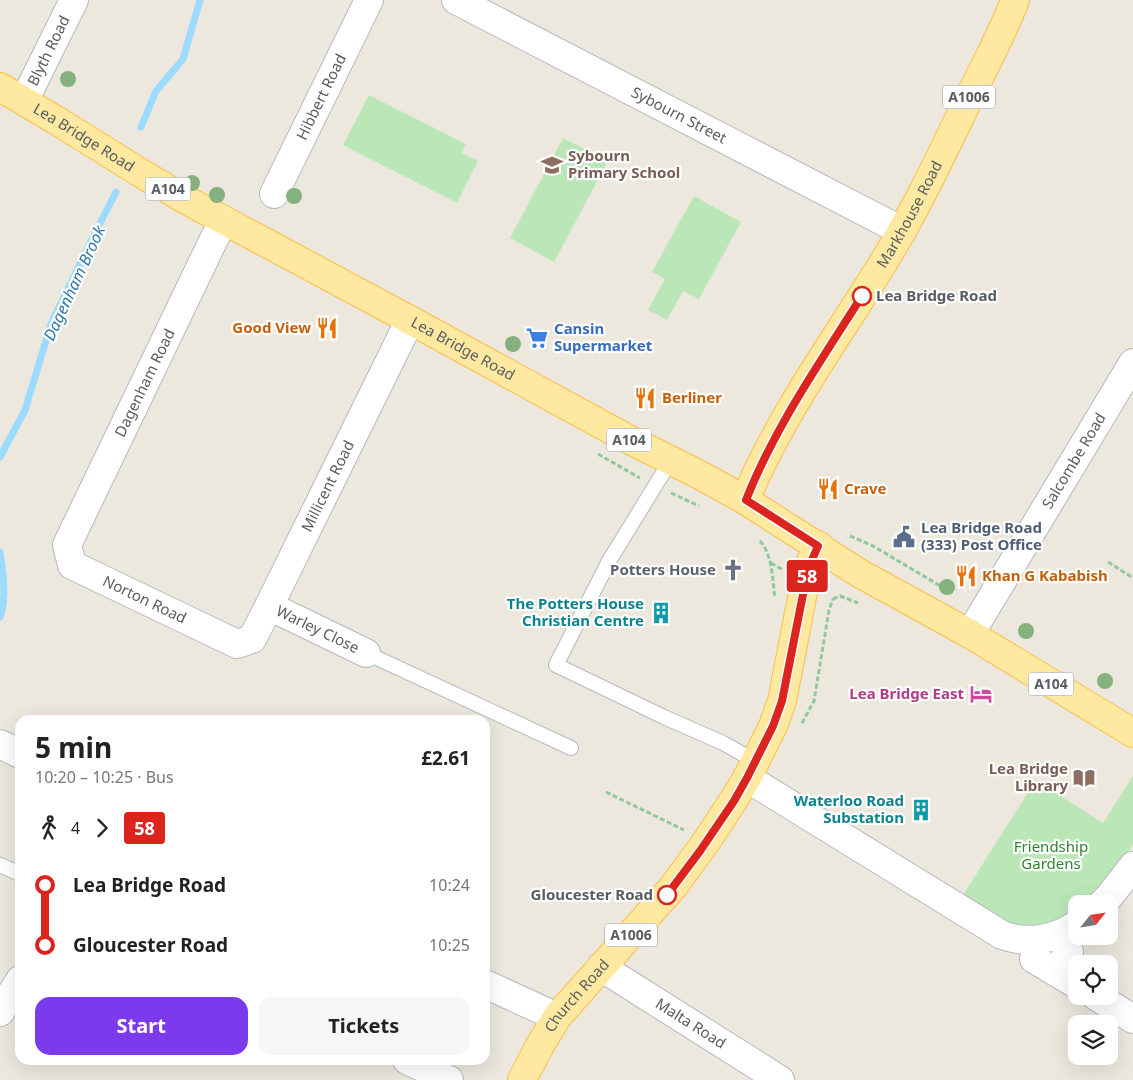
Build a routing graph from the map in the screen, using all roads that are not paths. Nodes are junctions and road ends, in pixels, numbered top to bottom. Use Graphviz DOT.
graph roads {
  1 [pos="74,0"];
  2 [pos="369,0"];
  3 [pos="456,0"];
  4 [pos="1011,1"];
  5 [pos="0,87"];
  6 [pos="24,101"];
  7 [pos="274,194"];
  8 [pos="224,220"];
  9 [pos="902,231"];
  10 [pos="410,320"];
  11 [pos="1133,363"];
  12 [pos="671,460"];
  13 [pos="746,500"];
  14 [pos="67,545"];
  15 [pos="818,546"];
  16 [pos="269,606"];
  17 [pos="970,634"];
  18 [pos="238,644"];
  19 [pos="366,653"];
  20 [pos="1133,733"];
  21 [pos="0,744"];
  22 [pos="572,748"];
  23 [pos="15,752"];
  24 [pos="751,769"];
  25 [pos="0,864"];
  26 [pos="1133,866"];
  27 [pos="15,872"];
  28 [pos="1110,895"];
  29 [pos="1068,930"];
  30 [pos="601,967"];
  31 [pos="490,986"];
  32 [pos="15,988"];
  33 [pos="1110,1005"];
  34 [pos="0,1012"];
  35 [pos="557,1016"];
  36 [pos="1133,1019"];
  37 [pos="418,1065"];
  38 [pos="449,1080"];
  39 [pos="522,1080"];
  40 [pos="780,1080"];
  1 -- 6 [label="street, Blyth Road"];
  2 -- 7 [label="street, Hibbert Road"];
  3 -- 9 [label="street, Sybourn Street"];
  4 -- 9 [label="main road, Markhouse Road / A1006"];
  5 -- 6 [label="main road, Lea Bridge Road / A104"];
  6 -- 8 [label="main road, Lea Bridge Road / A104"];
  8 -- 10 [label="main road, Lea Bridge Road / A104"];
  8 -- 14 [label="street, Dagenham Road"];
  9 -- 13 [label="main road, Markhouse Road / A1006"];
  10 -- 12 [label="main road, Lea Bridge Road / A104"];
  10 -- 16 [label="street, Millicent Road"];
  11 -- 17 [label="street, Salcombe Road"];
  12 -- 13 [label="main road, Lea Bridge Road / A104"];
  12 -- 24 [label="lane"];
  13 -- 15 [label="main road, Lea Bridge Road / A104"];
  14 -- 18 [label="street, Norton Road"];
  15 -- 17 [label="main road, Lea Bridge Road / A104"];
  15 -- 24 [label="main road, Church Road / A1006"];
  16 -- 18 [label="street, Millicent Road"];
  16 -- 19 [label="street, Warley Close"];
  17 -- 20 [label="main road, Lea Bridge Road / A104"];
  19 -- 22 [label="lane"];
  21 -- 23 [label="street"];
  24 -- 29 [label="street"];
  24 -- 30 [label="main road, Church Road / A1006"];
  25 -- 27 [label="lane"];
  26 -- 28 [label="street"];
  30 -- 35 [label="main road, Church Road / A1006"];
  30 -- 40 [label="street, Malta Road"];
  31 -- 35 [label="street"];
  32 -- 34 [label="street"];
  33 -- 36 [label="street"];
  35 -- 39 [label="main road, Church Road / A1006"];
  37 -- 38 [label="street"];
}
